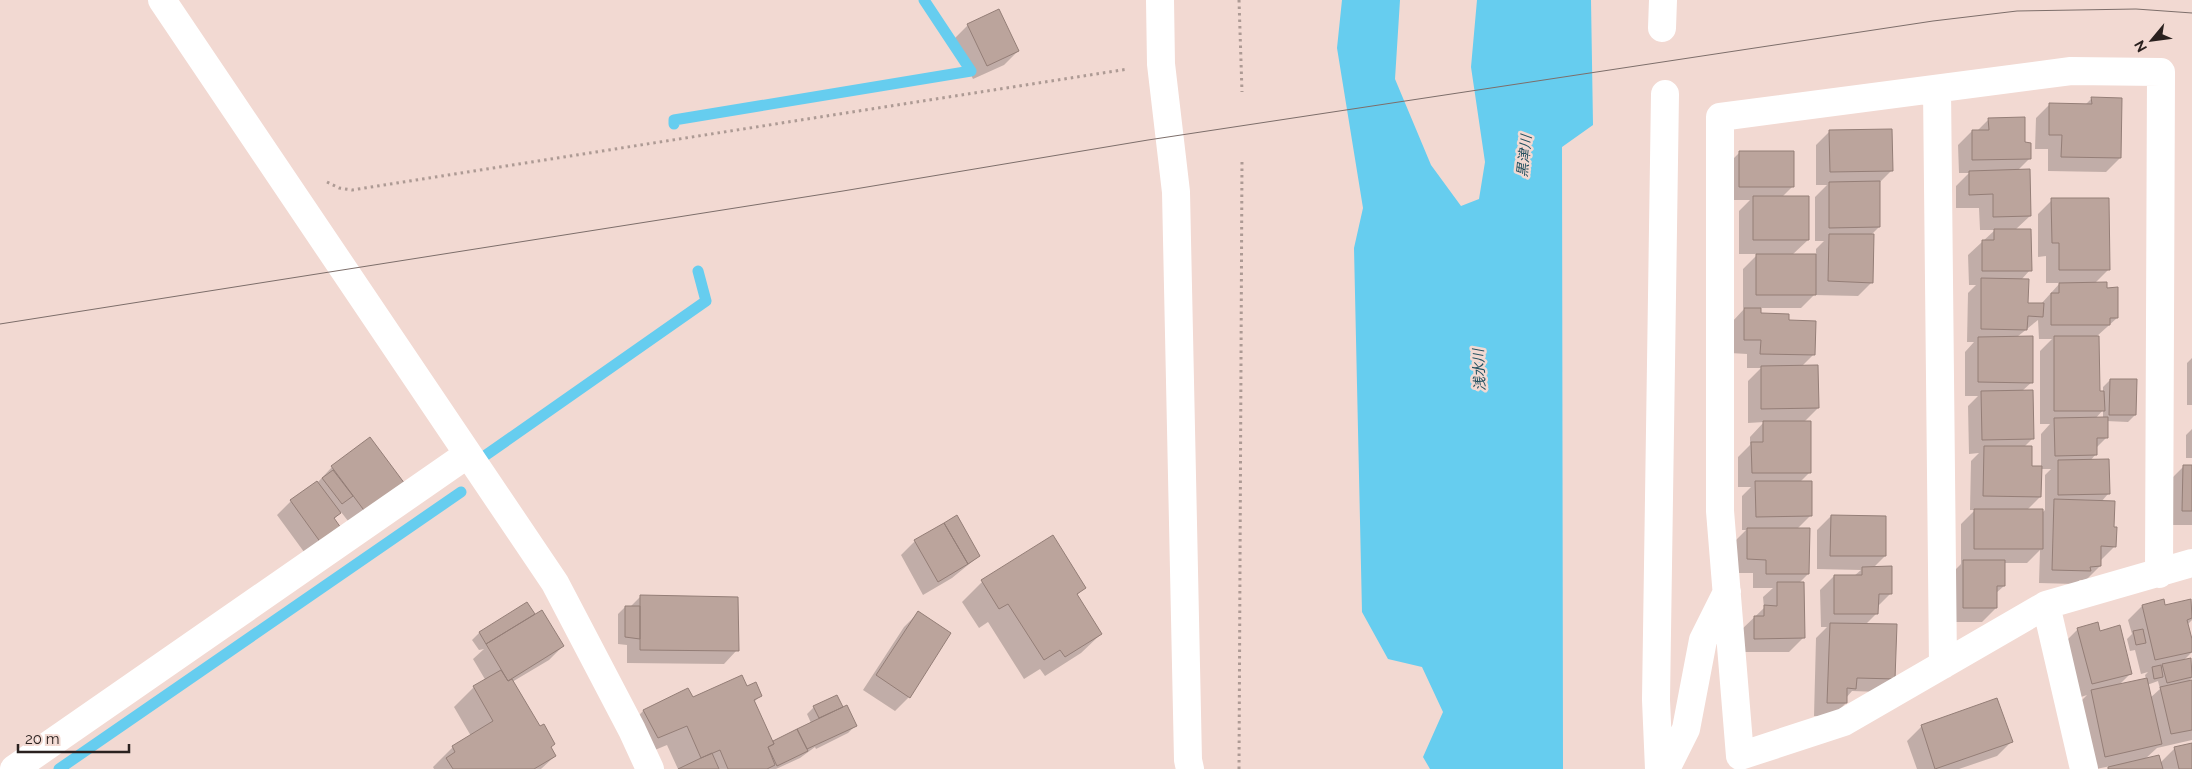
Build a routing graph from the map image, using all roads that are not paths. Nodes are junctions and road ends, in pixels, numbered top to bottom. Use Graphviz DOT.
graph roads {
  1 [pos="162,0"];
  2 [pos="1160,0"];
  3 [pos="1663,0"];
  4 [pos="1662,28"];
  5 [pos="1937,89"];
  6 [pos="1665,94"];
  7 [pos="468,454"];
  8 [pos="2192,563"];
  9 [pos="2159,574"];
  10 [pos="1727,592"];
  11 [pos="2046,605"];
  12 [pos="1943,665"];
  13 [pos="14,769"];
  14 [pos="650,769"];
  15 [pos="1190,769"];
  16 [pos="1659,769"];
  17 [pos="1666,769"];
  18 [pos="2084,769"];
  1 -- 7 [label="street"];
  2 -- 15 [label="street"];
  3 -- 4 [label="street"];
  5 -- 9 [label="street"];
  5 -- 10 [label="street"];
  5 -- 12 [label="street"];
  6 -- 16 [label="street"];
  7 -- 13 [label="street"];
  7 -- 14 [label="street"];
  8 -- 9 [label="street"];
  9 -- 11 [label="street"];
  10 -- 12 [label="street"];
  10 -- 17 [label="street"];
  11 -- 12 [label="street"];
  11 -- 18 [label="street"];
}
